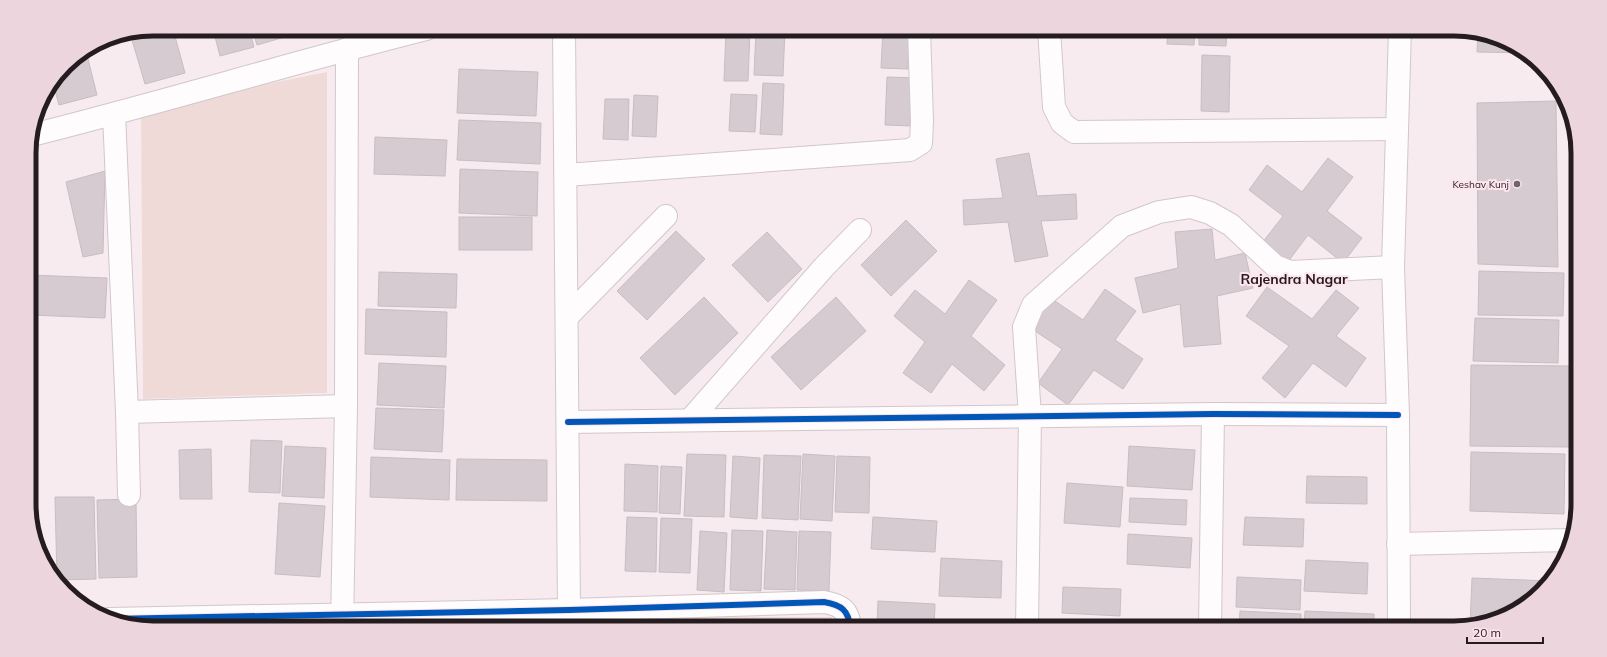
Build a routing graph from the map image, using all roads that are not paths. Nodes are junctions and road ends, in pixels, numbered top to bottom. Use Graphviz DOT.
graph roads {
  1 [pos="398,36"];
  2 [pos="564,36"];
  3 [pos="920,36"];
  4 [pos="1049,36"];
  5 [pos="1400,36"];
  6 [pos="347,49"];
  7 [pos="114,114"];
  8 [pos="1397,129"];
  9 [pos="38,133"];
  10 [pos="566,175"];
  11 [pos="666,216"];
  12 [pos="860,230"];
  13 [pos="1393,267"];
  14 [pos="568,316"];
  15 [pos="346,406"];
  16 [pos="127,412"];
  17 [pos="1213,414"];
  18 [pos="1398,415"];
  19 [pos="1030,416"];
  20 [pos="690,420"];
  21 [pos="568,422"];
  22 [pos="128,495"];
  23 [pos="1565,540"];
  24 [pos="1398,544"];
  25 [pos="569,610"];
  26 [pos="139,620"];
  27 [pos="342,621"];
  28 [pos="850,621"];
  29 [pos="1027,621"];
  30 [pos="1210,621"];
  31 [pos="1399,621"];
  1 -- 6 [label="street"];
  2 -- 10 [label="street"];
  3 -- 10 [label="street"];
  4 -- 8 [label="street"];
  5 -- 8 [label="street"];
  6 -- 7 [label="street"];
  6 -- 15 [label="street"];
  7 -- 9 [label="street"];
  7 -- 16 [label="street"];
  8 -- 13 [label="street"];
  10 -- 14 [label="street"];
  11 -- 14 [label="street"];
  12 -- 20 [label="street"];
  13 -- 18 [label="street"];
  13 -- 19 [label="street"];
  14 -- 21 [label="street"];
  15 -- 16 [label="street"];
  15 -- 27 [label="street"];
  16 -- 22 [label="street"];
  17 -- 18 [label="street"];
  17 -- 19 [label="street"];
  17 -- 30 [label="street"];
  18 -- 24 [label="street"];
  19 -- 20 [label="street"];
  19 -- 29 [label="street"];
  20 -- 21 [label="street"];
  21 -- 25 [label="street"];
  23 -- 24 [label="street"];
  24 -- 31 [label="street"];
  25 -- 27 [label="street"];
  25 -- 28 [label="street"];
  26 -- 27 [label="street"];
}
